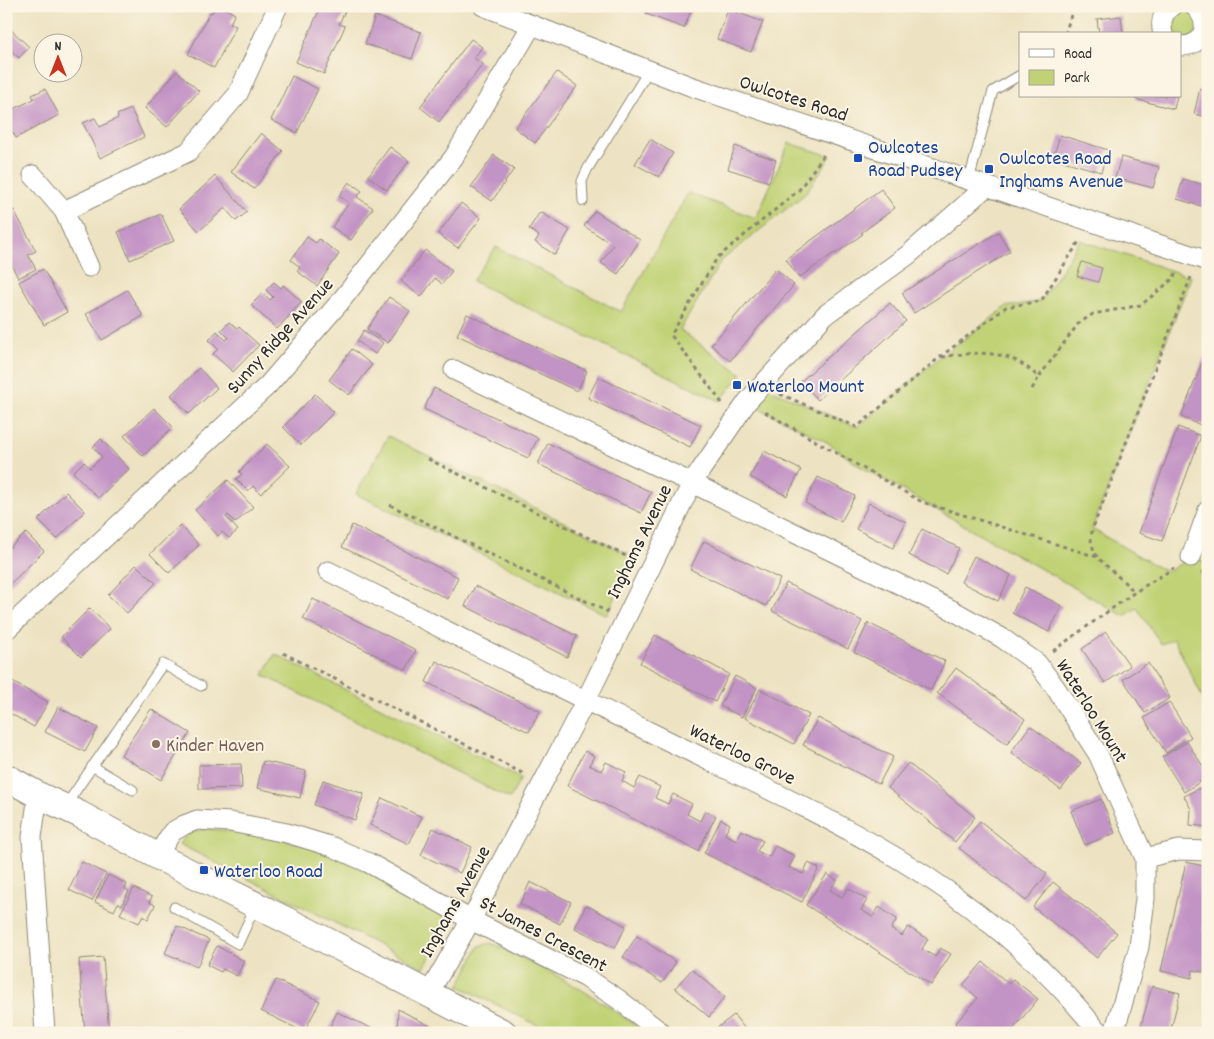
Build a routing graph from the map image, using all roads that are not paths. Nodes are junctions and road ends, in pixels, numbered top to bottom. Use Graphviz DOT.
graph roads {
  1 [pos="278,6"];
  2 [pos="483,6"];
  3 [pos="1172,6"];
  4 [pos="1194,6"];
  5 [pos="532,25"];
  6 [pos="1163,32"];
  7 [pos="1203,45"];
  8 [pos="1182,46"];
  9 [pos="649,70"];
  10 [pos="1019,76"];
  11 [pos="33,174"];
  12 [pos="978,183"];
  13 [pos="583,200"];
  14 [pos="64,211"];
  15 [pos="1196,257"];
  16 [pos="90,267"];
  17 [pos="454,370"];
  18 [pos="692,483"];
  19 [pos="1208,510"];
  20 [pos="1191,557"];
  21 [pos="328,571"];
  22 [pos="6,630"];
  23 [pos="201,686"];
  24 [pos="586,700"];
  25 [pos="92,766"];
  26 [pos="6,776"];
  27 [pos="133,790"];
  28 [pos="38,795"];
  29 [pos="65,807"];
  30 [pos="1208,851"];
  31 [pos="157,856"];
  32 [pos="1145,858"];
  33 [pos="256,905"];
  34 [pos="174,907"];
  35 [pos="471,920"];
  36 [pos="428,993"];
  37 [pos="46,1033"];
  38 [pos="504,1033"];
  39 [pos="662,1033"];
  40 [pos="1099,1033"];
  41 [pos="1114,1033"];
  1 -- 14 [label="street"];
  2 -- 5 [label="street, Owlcotes Road"];
  3 -- 6 [label="street"];
  4 -- 7 [label="street"];
  5 -- 9 [label="street, Owlcotes Road"];
  5 -- 22 [label="street, Sunny Ridge Avenue"];
  7 -- 8 [label="street"];
  9 -- 12 [label="street, Owlcotes Road"];
  9 -- 13 [label="lane"];
  10 -- 12 [label="lane"];
  11 -- 14 [label="street"];
  12 -- 15 [label="street, Owlcotes Road"];
  12 -- 18 [label="street, Inghams Avenue"];
  14 -- 16 [label="street"];
  17 -- 18 [label="street, Waterloo Mount"];
  18 -- 24 [label="street, Inghams Avenue"];
  18 -- 32 [label="street, Waterloo Mount"];
  19 -- 20 [label="street"];
  21 -- 24 [label="street, Waterloo Grove"];
  23 -- 25 [label="lane"];
  24 -- 35 [label="street, Inghams Avenue"];
  24 -- 40 [label="street, Waterloo Grove"];
  25 -- 27 [label="lane"];
  25 -- 29 [label="lane"];
  26 -- 28 [label="main road"];
  28 -- 29 [label="main road"];
  28 -- 37 [label="street"];
  29 -- 31 [label="main road"];
  30 -- 32 [label="street"];
  31 -- 33 [label="main road"];
  31 -- 35 [label="street, St James Crescent"];
  32 -- 41 [label="street, Waterloo Mount"];
  33 -- 34 [label="lane"];
  33 -- 36 [label="main road"];
  35 -- 36 [label="street, Inghams Avenue"];
  35 -- 39 [label="street, St James Crescent"];
  36 -- 38 [label="main road"];
}
